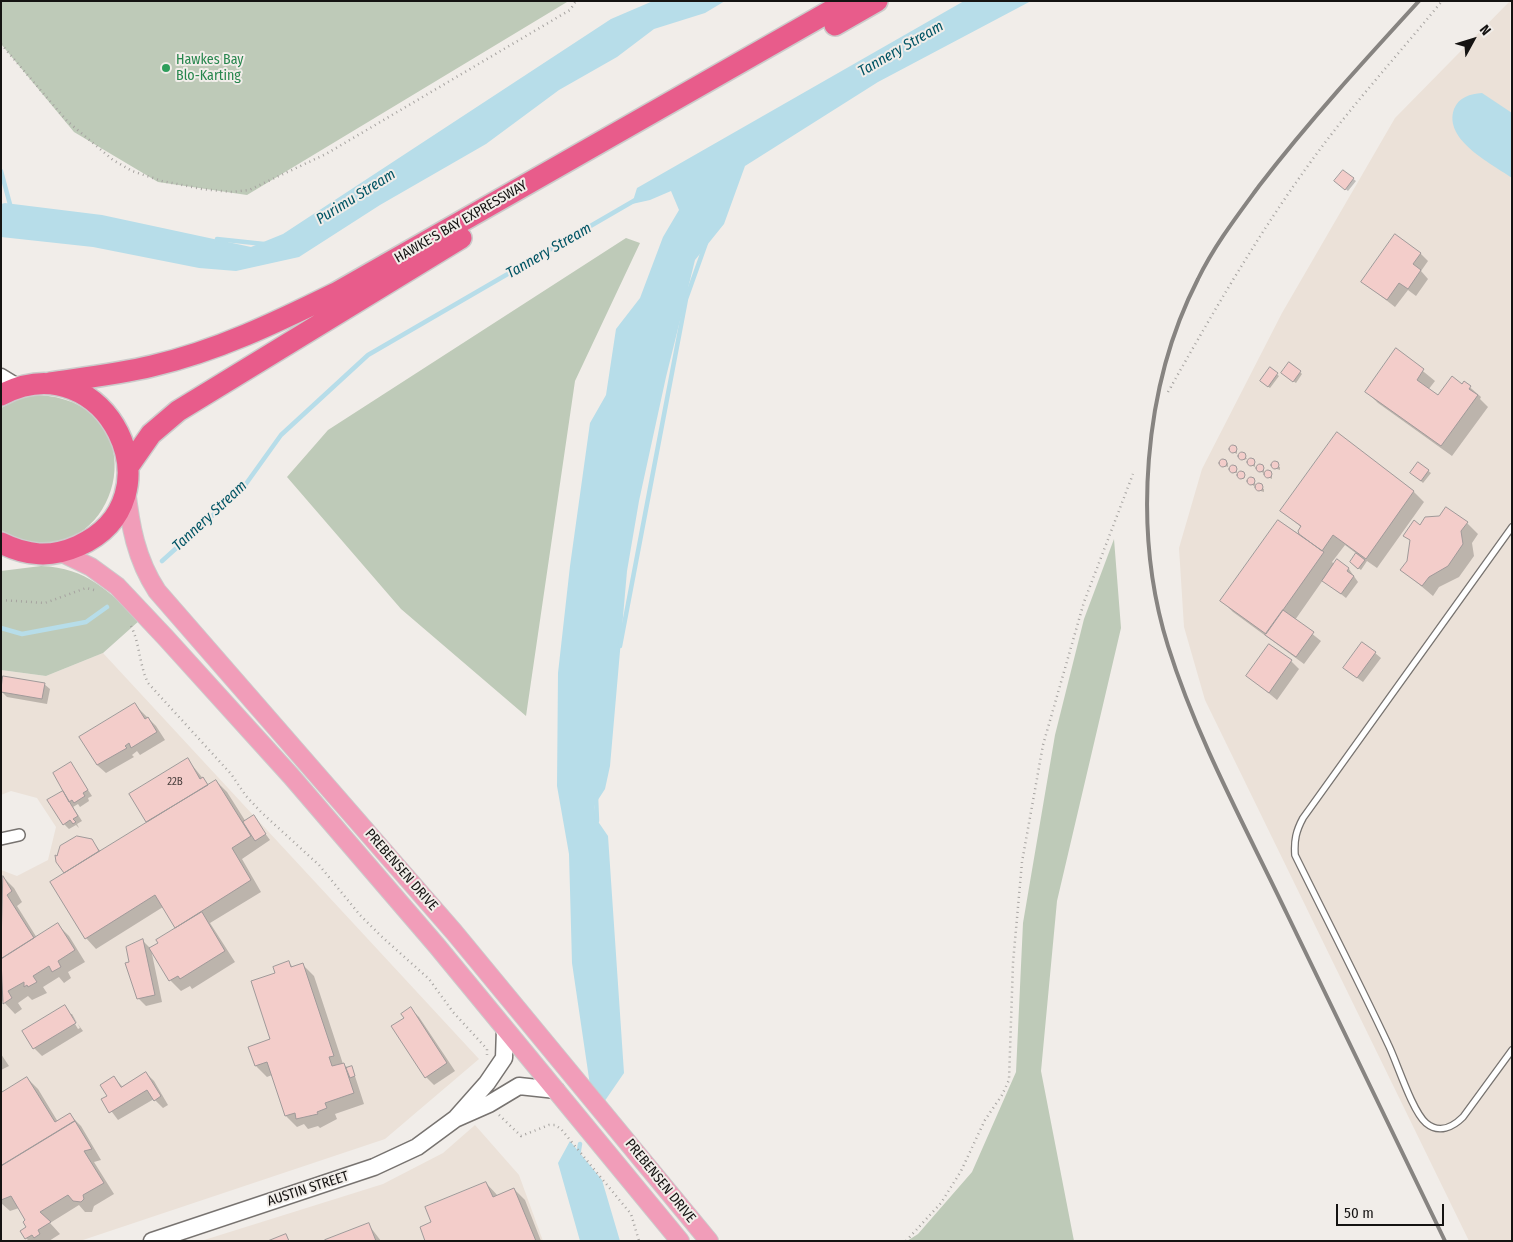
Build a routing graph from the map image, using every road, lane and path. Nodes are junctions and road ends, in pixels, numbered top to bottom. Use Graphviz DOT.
graph roads {
  1 [pos="576,1"];
  2 [pos="848,1"];
  3 [pos="877,1"];
  4 [pos="1442,1"];
  5 [pos="1,44"];
  6 [pos="50,383"];
  7 [pos="7,387"];
  8 [pos="1168,392"];
  9 [pos="1133,474"];
  10 [pos="127,477"];
  11 [pos="1512,527"];
  12 [pos="1,543"];
  13 [pos="62,552"];
  14 [pos="37,555"];
  15 [pos="1,560"];
  16 [pos="97,591"];
  17 [pos="1,600"];
  18 [pos="129,621"];
  19 [pos="19,835"];
  20 [pos="1,839"];
  21 [pos="505,1029"];
  22 [pos="1512,1050"];
  23 [pos="487,1064"];
  24 [pos="556,1090"];
  25 [pos="489,1104"];
  26 [pos="455,1120"];
  27 [pos="152,1241"];
  28 [pos="639,1241"];
  29 [pos="680,1241"];
  30 [pos="709,1241"];
  31 [pos="906,1241"];
  1 -- 5 [label="path"];
  2 -- 6 [label="highway, HAWKE'S BAY EXPRESSWAY"];
  3 -- 10 [label="highway, HAWKE'S BAY EXPRESSWAY"];
  4 -- 8 [label="path"];
  6 -- 7 [label="highway, HAWKE'S BAY EXPRESSWAY"];
  6 -- 10 [label="highway"];
  9 -- 31 [label="path"];
  10 -- 13 [label="highway"];
  10 -- 30 [label="main road, PREBENSEN DRIVE"];
  11 -- 22 [label="lane"];
  12 -- 14 [label="highway"];
  13 -- 14 [label="highway"];
  13 -- 21 [label="main road, PREBENSEN DRIVE"];
  14 -- 15 [label="highway"];
  16 -- 17 [label="path"];
  18 -- 23 [label="path"];
  19 -- 20 [label="street"];
  21 -- 24 [label="main road, PREBENSEN DRIVE"];
  21 -- 26 [label="main road, AUSTIN STREET"];
  24 -- 25 [label="main road, AUSTIN STREET"];
  24 -- 29 [label="main road, PREBENSEN DRIVE"];
  25 -- 26 [label="main road, AUSTIN STREET"];
  25 -- 28 [label="path"];
  26 -- 27 [label="main road, AUSTIN STREET"];
}
